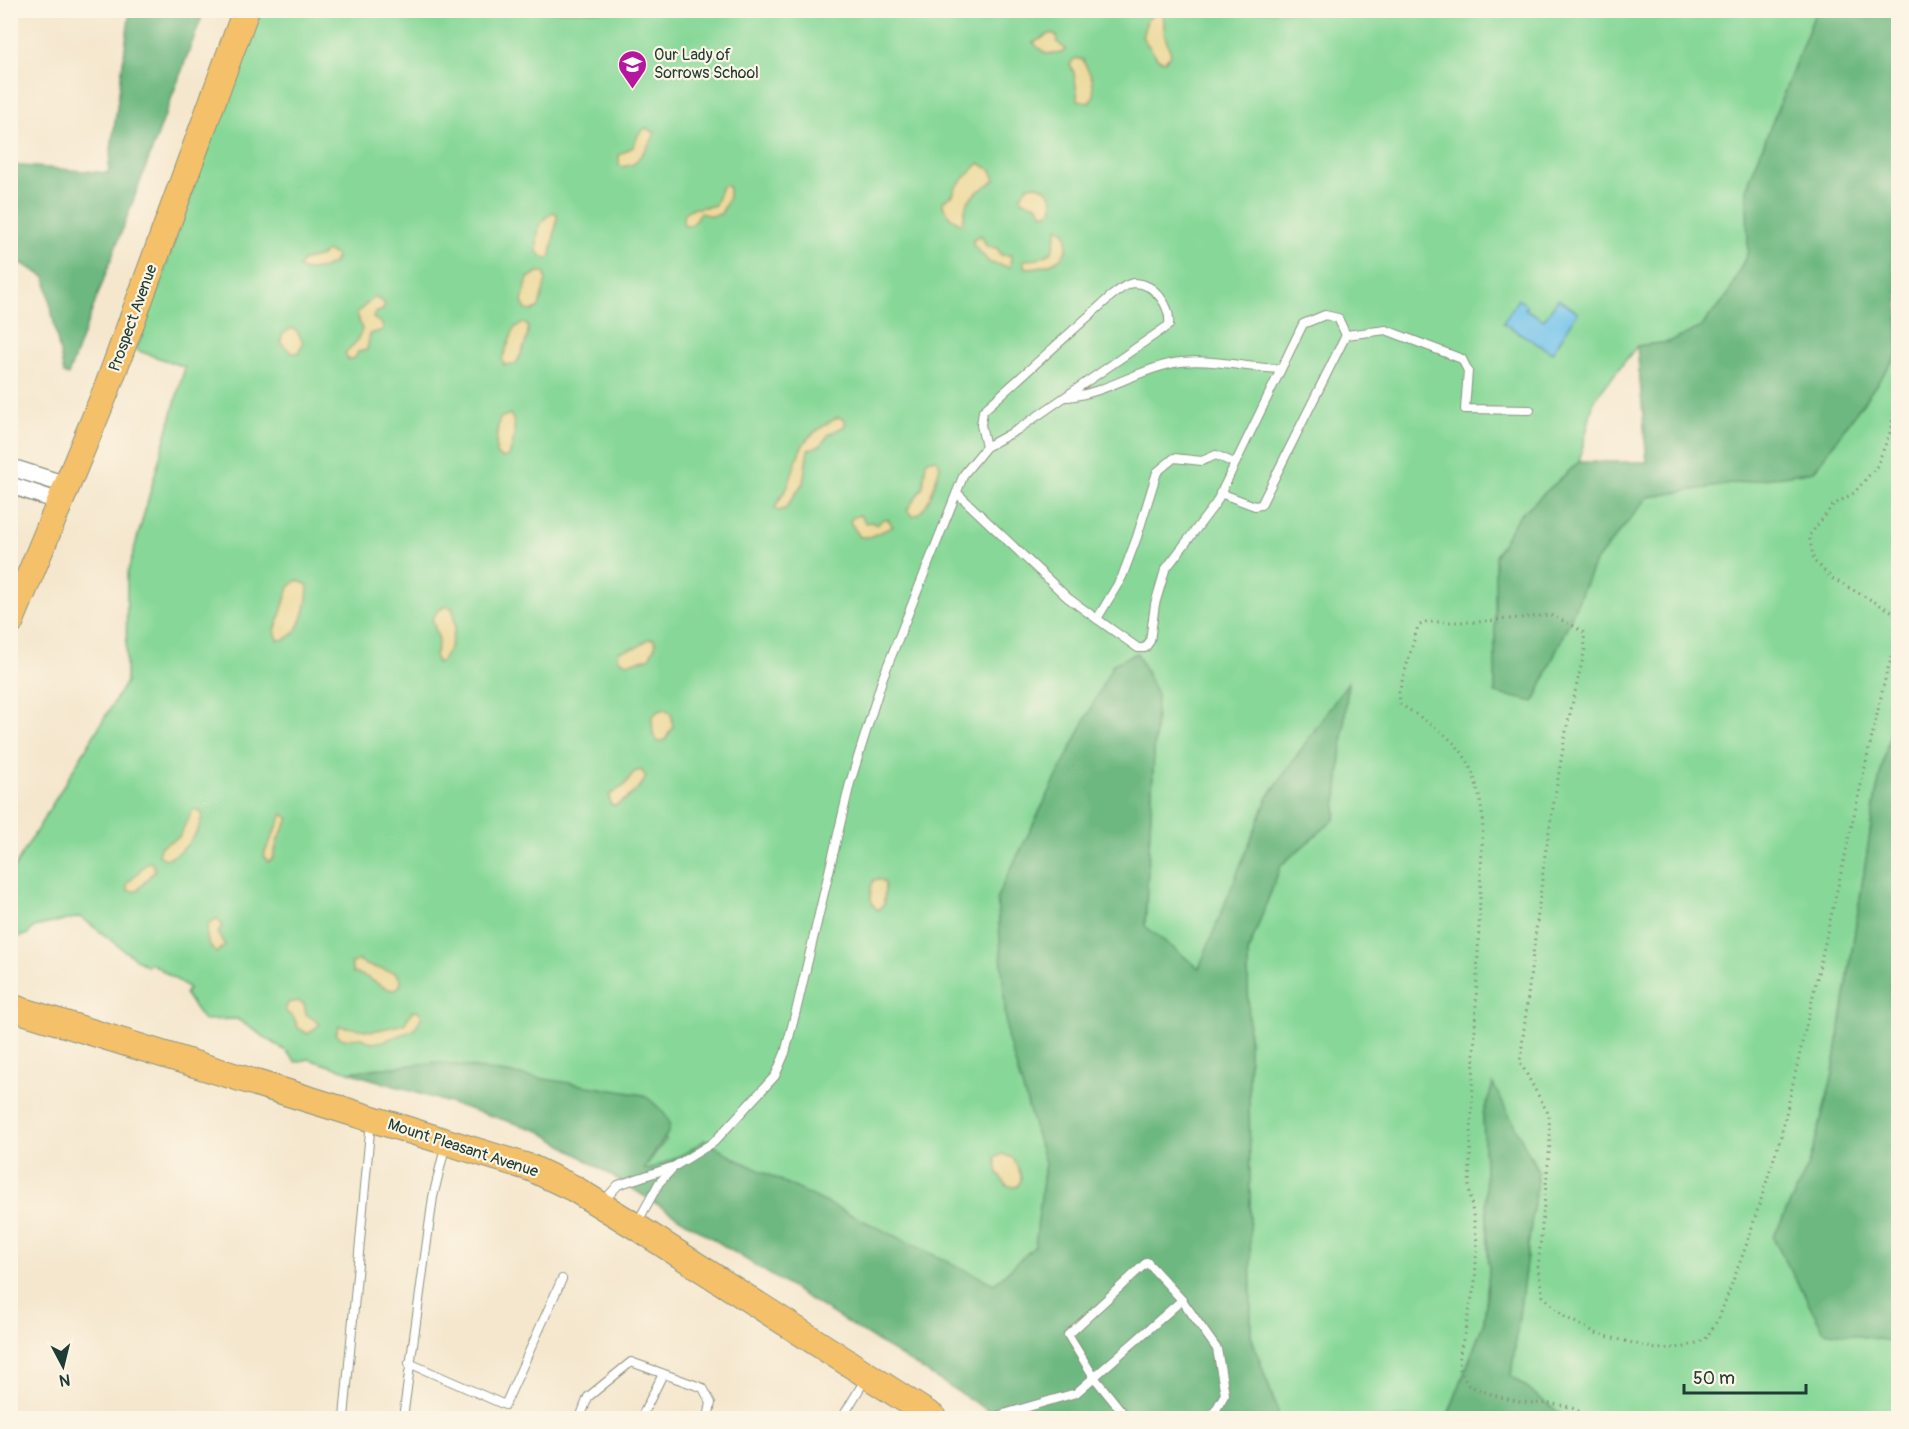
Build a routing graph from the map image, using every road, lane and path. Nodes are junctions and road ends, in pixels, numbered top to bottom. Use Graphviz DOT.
graph roads {
  1 [pos="246,10"];
  2 [pos="1346,335"];
  3 [pos="1280,369"];
  4 [pos="1899,385"];
  5 [pos="1064,397"];
  6 [pos="1530,410"];
  7 [pos="986,447"];
  8 [pos="1234,463"];
  9 [pos="10,467"];
  10 [pos="10,485"];
  11 [pos="957,493"];
  12 [pos="1221,493"];
  13 [pos="64,494"];
  14 [pos="1097,619"];
  15 [pos="1899,622"];
  16 [pos="10,623"];
  17 [pos="1899,639"];
  18 [pos="10,1007"];
  19 [pos="371,1118"];
  20 [pos="446,1141"];
  21 [pos="675,1167"];
  22 [pos="600,1205"];
  23 [pos="635,1226"];
  24 [pos="562,1279"];
  25 [pos="1182,1300"];
  26 [pos="409,1363"];
  27 [pos="663,1374"];
  28 [pos="868,1375"];
  29 [pos="1094,1377"];
  30 [pos="344,1419"];
  31 [pos="403,1419"];
  32 [pos="580,1419"];
  33 [pos="641,1419"];
  34 [pos="708,1419"];
  35 [pos="842,1419"];
  36 [pos="934,1419"];
  37 [pos="990,1419"];
  38 [pos="1127,1419"];
  39 [pos="1211,1419"];
  40 [pos="1589,1419"];
  1 -- 13 [label="main road, Prospect Avenue"];
  2 -- 3 [label="lane"];
  2 -- 6 [label="lane"];
  2 -- 12 [label="lane"];
  3 -- 5 [label="lane"];
  3 -- 8 [label="lane"];
  4 -- 15 [label="path"];
  5 -- 7 [label="lane"];
  5 -- 7 [label="lane"];
  7 -- 11 [label="lane"];
  8 -- 12 [label="lane"];
  8 -- 14 [label="lane"];
  9 -- 13 [label="street"];
  10 -- 13 [label="street"];
  11 -- 14 [label="lane"];
  11 -- 21 [label="lane"];
  12 -- 14 [label="lane"];
  13 -- 16 [label="main road, Prospect Avenue"];
  17 -- 40 [label="path"];
  18 -- 19 [label="main road, Mount Pleasant Avenue"];
  19 -- 20 [label="main road, Mount Pleasant Avenue"];
  19 -- 30 [label="lane"];
  20 -- 22 [label="main road, Mount Pleasant Avenue"];
  20 -- 26 [label="lane"];
  21 -- 22 [label="lane"];
  21 -- 23 [label="lane"];
  22 -- 23 [label="main road, Mount Pleasant Avenue"];
  23 -- 28 [label="main road, Mount Pleasant Avenue"];
  24 -- 26 [label="lane"];
  25 -- 29 [label="lane"];
  25 -- 29 [label="lane"];
  25 -- 39 [label="lane"];
  26 -- 31 [label="lane"];
  27 -- 32 [label="lane"];
  27 -- 33 [label="lane"];
  27 -- 34 [label="lane"];
  28 -- 35 [label="lane"];
  28 -- 36 [label="main road, Mount Pleasant Avenue"];
  29 -- 37 [label="lane"];
  29 -- 38 [label="lane"];
}
